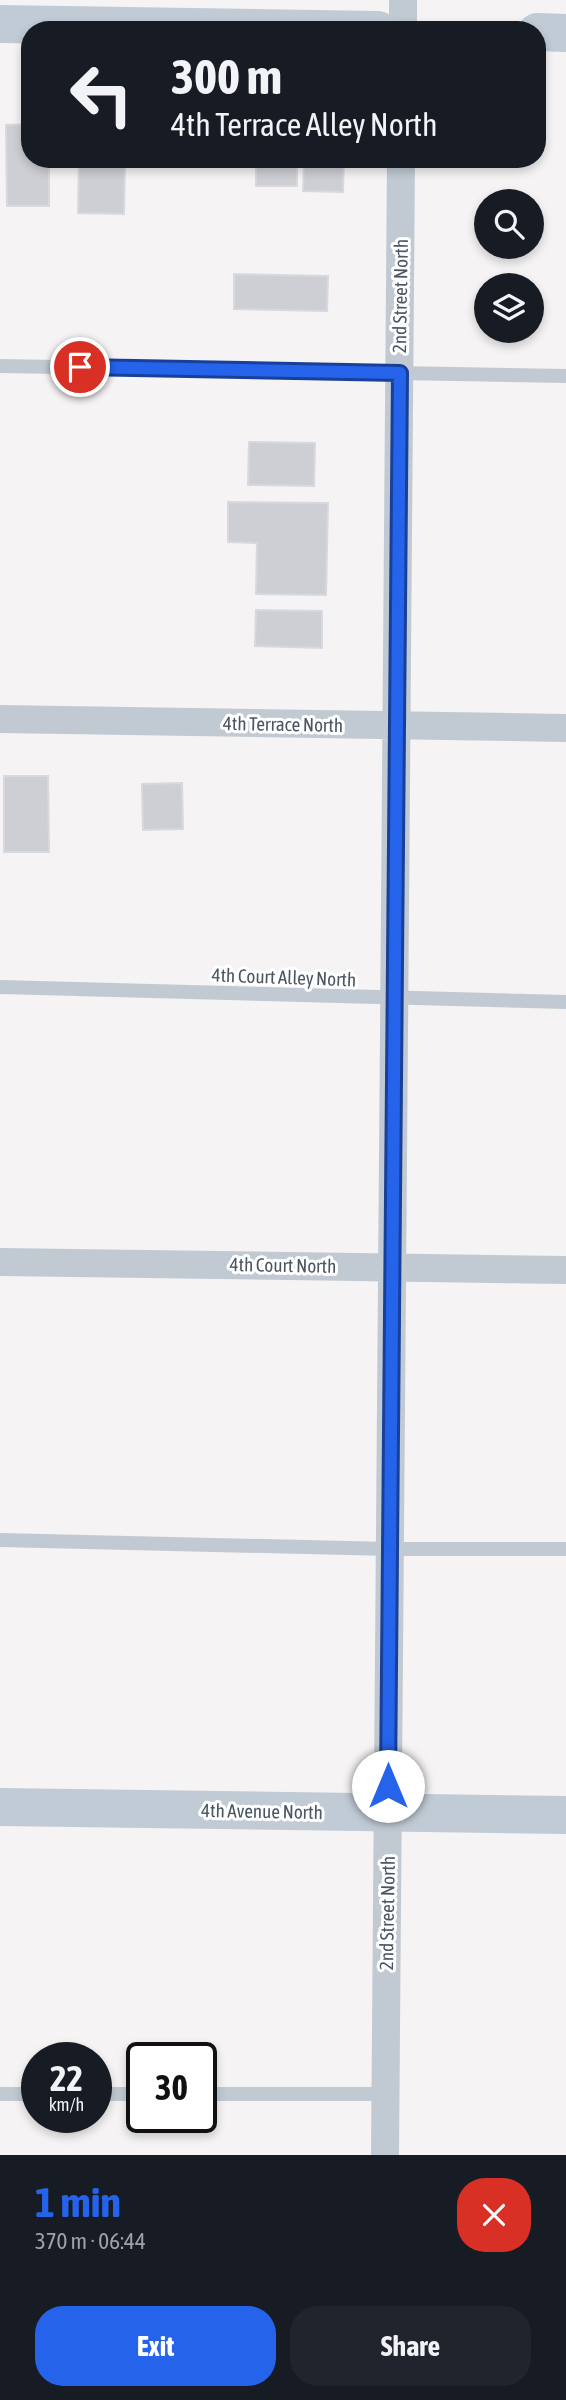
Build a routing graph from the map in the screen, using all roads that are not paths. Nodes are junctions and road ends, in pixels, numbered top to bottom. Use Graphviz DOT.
graph roads {
  1 [pos="403,0"];
  2 [pos="402,21"];
  3 [pos="0,24"];
  4 [pos="21,24"];
  5 [pos="546,32"];
  6 [pos="566,33"];
  7 [pos="401,168"];
  8 [pos="0,366"];
  9 [pos="400,373"];
  10 [pos="566,376"];
  11 [pos="0,719"];
  12 [pos="396,725"];
  13 [pos="566,728"];
  14 [pos="0,987"];
  15 [pos="394,999"];
  16 [pos="566,1003"];
  17 [pos="0,1262"];
  18 [pos="392,1266"];
  19 [pos="566,1270"];
  20 [pos="0,1540"];
  21 [pos="390,1549"];
  22 [pos="566,1549"];
  23 [pos="0,1807"];
  24 [pos="388,1812"];
  25 [pos="566,1815"];
  26 [pos="0,2094"];
  27 [pos="21,2094"];
  28 [pos="217,2094"];
  29 [pos="385,2094"];
  30 [pos="384,2155"];
  1 -- 2 [label="street"];
  3 -- 4 [label="street"];
  5 -- 6 [label="street"];
  7 -- 9 [label="street, 2nd Street North"];
  8 -- 9 [label="lane"];
  9 -- 10 [label="lane"];
  9 -- 12 [label="street, 2nd Street North"];
  11 -- 12 [label="street, 4th Terrace North"];
  12 -- 13 [label="street, 4th Terrace North"];
  12 -- 15 [label="street, 2nd Street North"];
  14 -- 15 [label="lane, 4th Court Alley North"];
  15 -- 16 [label="lane, 4th Court Alley North"];
  15 -- 18 [label="street, 2nd Street North"];
  17 -- 18 [label="street, 4th Court North"];
  18 -- 19 [label="street, 4th Court North"];
  18 -- 21 [label="street, 2nd Street North"];
  20 -- 21 [label="lane"];
  21 -- 22 [label="lane"];
  21 -- 24 [label="street, 2nd Street North"];
  23 -- 24 [label="street, 4th Avenue North"];
  24 -- 25 [label="street, 4th Avenue North"];
  24 -- 29 [label="street, 2nd Street North"];
  26 -- 27 [label="lane"];
  28 -- 29 [label="lane"];
  29 -- 30 [label="street, 2nd Street North"];
}
